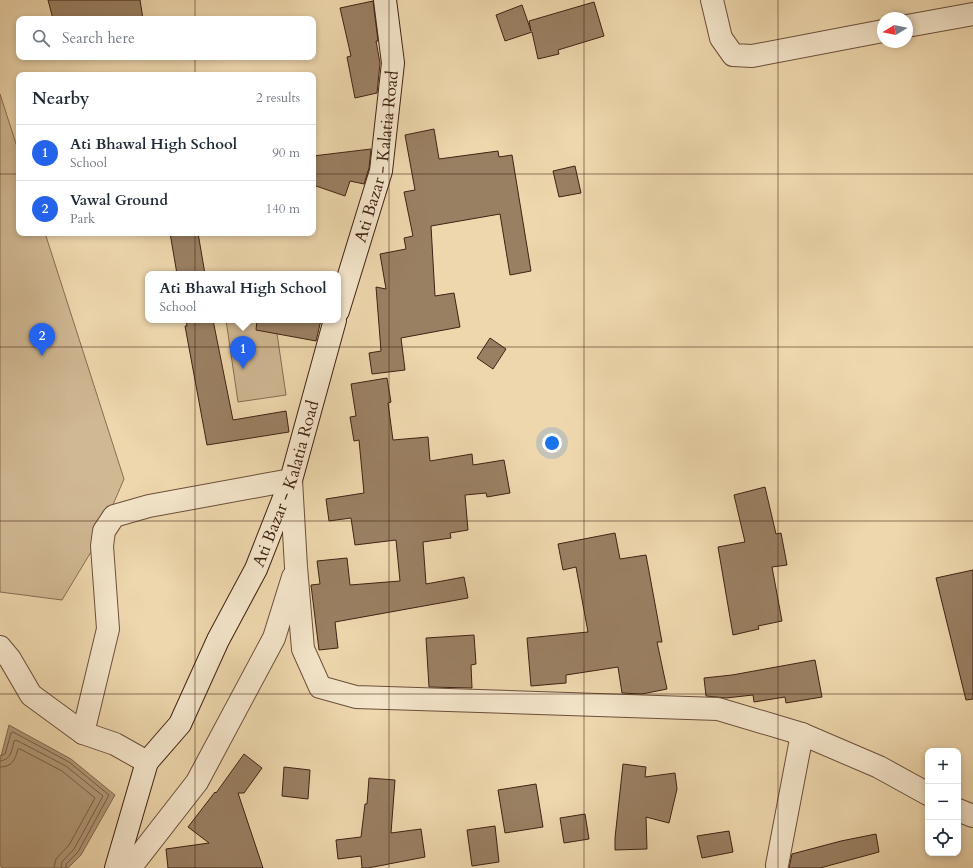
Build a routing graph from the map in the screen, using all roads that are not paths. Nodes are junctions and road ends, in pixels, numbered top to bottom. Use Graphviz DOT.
graph roads {
  1 [pos="385,0"];
  2 [pos="712,0"];
  3 [pos="973,14"];
  4 [pos="913,25"];
  5 [pos="877,32"];
  6 [pos="341,301"];
  7 [pos="334,323"];
  8 [pos="291,480"];
  9 [pos="296,567"];
  10 [pos="0,647"];
  11 [pos="83,732"];
  12 [pos="802,734"];
  13 [pos="147,762"];
  14 [pos="925,792"];
  15 [pos="961,811"];
  16 [pos="973,816"];
  17 [pos="777,866"];
  18 [pos="116,868"];
  19 [pos="130,868"];
  1 -- 6 [label="street, Ati Bazar - Kalatia Road"];
  2 -- 5 [label="street"];
  3 -- 4 [label="street"];
  7 -- 8 [label="street, Ati Bazar - Kalatia Road"];
  8 -- 9 [label="street"];
  8 -- 11 [label="street"];
  8 -- 13 [label="street, Ati Bazar - Kalatia Road"];
  9 -- 12 [label="street"];
  9 -- 19 [label="street"];
  10 -- 11 [label="street"];
  11 -- 13 [label="street"];
  12 -- 14 [label="street"];
  12 -- 17 [label="street"];
  13 -- 18 [label="street"];
  15 -- 16 [label="street"];
}
